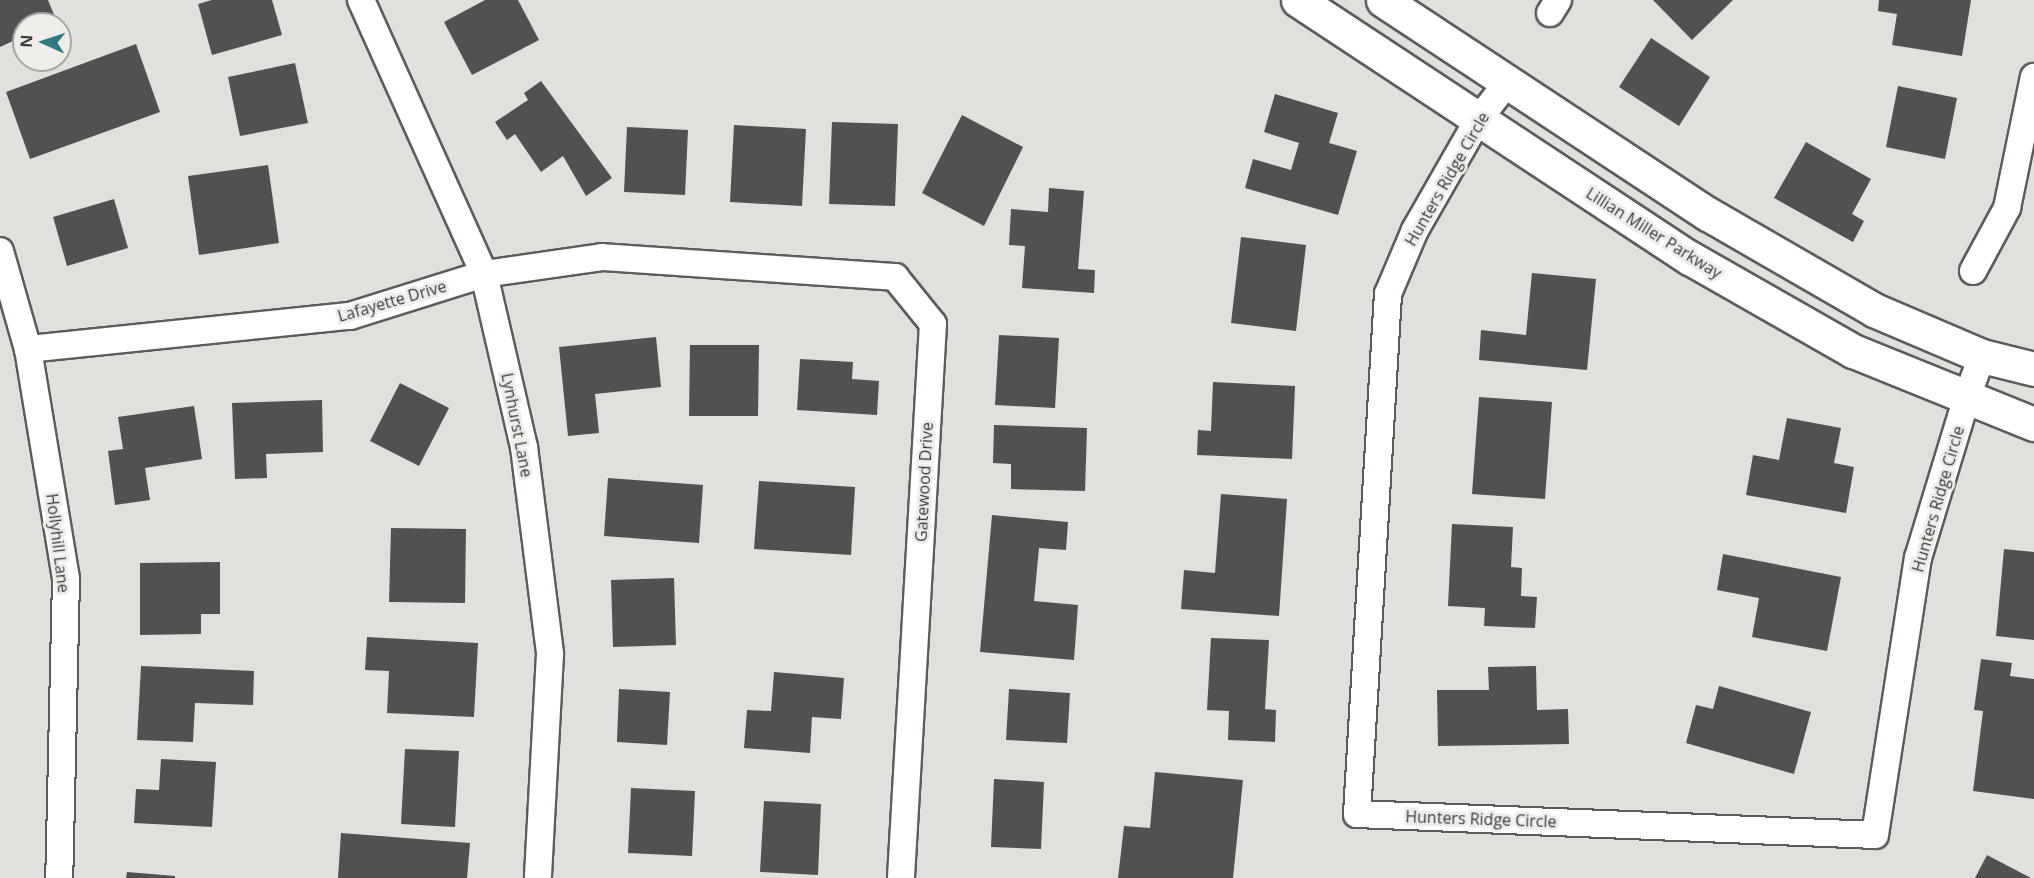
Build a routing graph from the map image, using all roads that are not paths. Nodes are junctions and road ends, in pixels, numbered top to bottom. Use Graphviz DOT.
graph roads {
  1 [pos="361,0"];
  2 [pos="1298,0"];
  3 [pos="1383,0"];
  4 [pos="2034,77"];
  5 [pos="1507,83"];
  6 [pos="1478,120"];
  7 [pos="0,250"];
  8 [pos="719,265"];
  9 [pos="1973,271"];
  10 [pos="484,274"];
  11 [pos="28,349"];
  12 [pos="1982,356"];
  13 [pos="2034,369"];
  14 [pos="1967,397"];
  15 [pos="2034,424"];
  16 [pos="59,878"];
  17 [pos="538,878"];
  18 [pos="901,878"];
  1 -- 10 [label="street, Lynhurst Lane"];
  2 -- 6 [label="main road, Lillian Miller Parkway"];
  3 -- 5 [label="main road"];
  4 -- 9 [label="street"];
  5 -- 6 [label="street, Hunters Ridge Circle"];
  5 -- 12 [label="main road"];
  6 -- 14 [label="main road, Lillian Miller Parkway"];
  6 -- 14 [label="street, Hunters Ridge Circle"];
  7 -- 11 [label="street, Hollyhill Lane"];
  8 -- 10 [label="street, Lafayette Drive"];
  8 -- 18 [label="street, Gatewood Drive"];
  10 -- 11 [label="street, Lafayette Drive"];
  10 -- 17 [label="street, Lynhurst Lane"];
  11 -- 16 [label="street, Hollyhill Lane"];
  12 -- 13 [label="main road"];
  12 -- 14 [label="street, Hunters Ridge Circle"];
  14 -- 15 [label="main road, Lillian Miller Parkway"];
}
